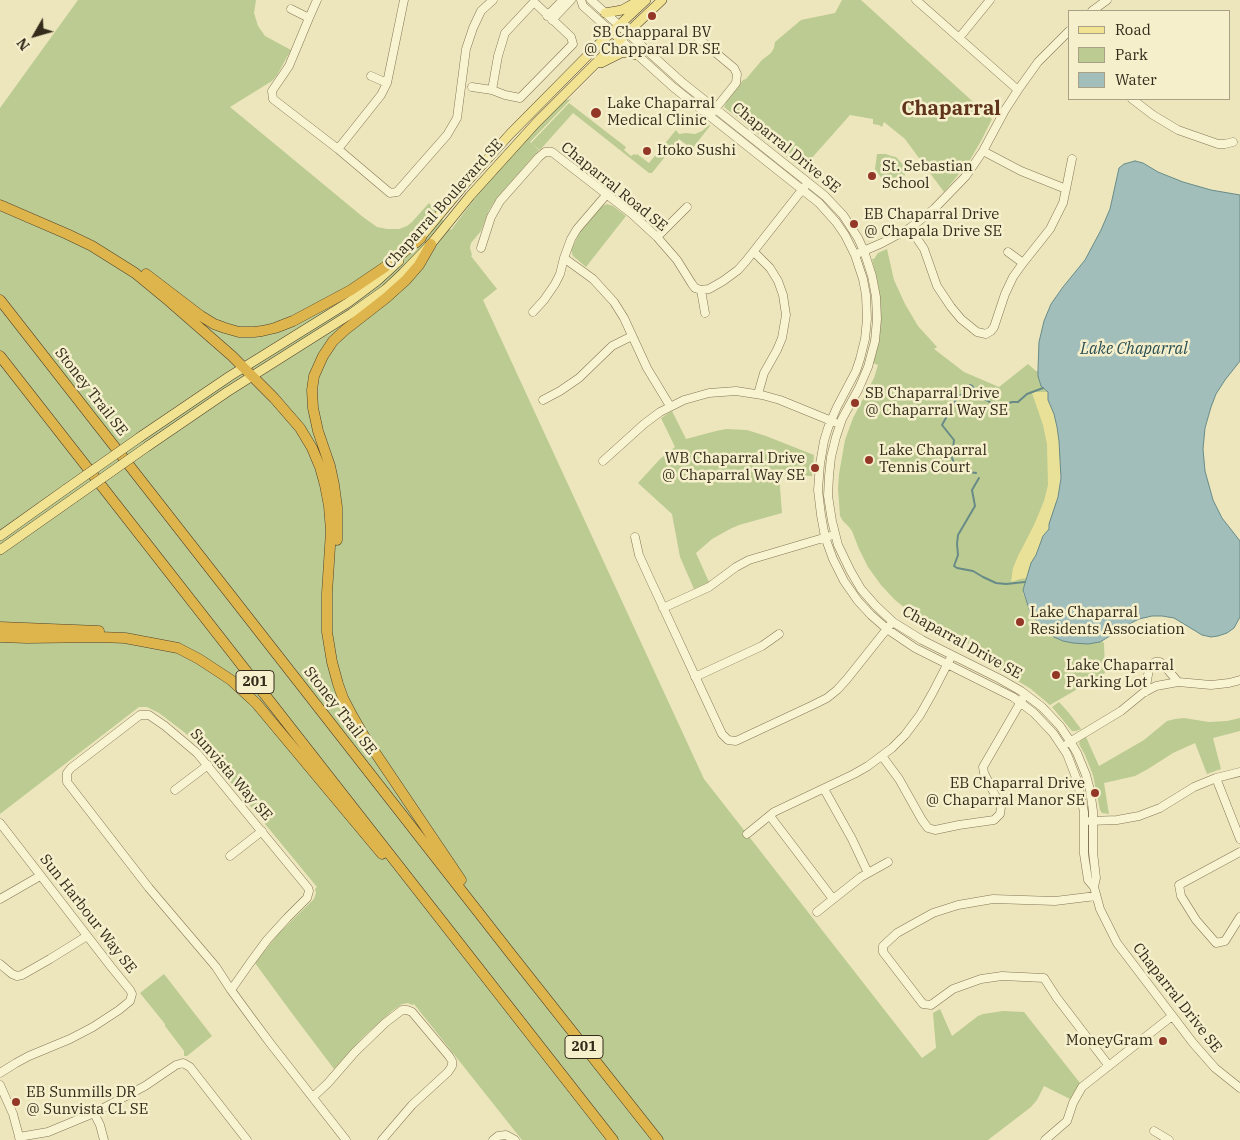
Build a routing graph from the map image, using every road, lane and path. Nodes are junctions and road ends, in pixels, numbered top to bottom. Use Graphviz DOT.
graph roads {
  1 [pos="318,0"];
  2 [pos="404,0"];
  3 [pos="492,0"];
  4 [pos="563,0"];
  5 [pos="571,0"];
  6 [pos="581,0"];
  7 [pos="591,0"];
  8 [pos="640,0"];
  9 [pos="646,0"];
  10 [pos="662,0"];
  11 [pos="916,0"];
  12 [pos="990,0"];
  13 [pos="1107,0"];
  14 [pos="532,1"];
  15 [pos="291,8"];
  16 [pos="1093,10"];
  17 [pos="605,13"];
  18 [pos="308,18"];
  19 [pos="550,18"];
  20 [pos="616,28"];
  21 [pos="1068,32"];
  22 [pos="624,36"];
  23 [pos="698,38"];
  24 [pos="959,38"];
  25 [pos="637,55"];
  26 [pos="590,69"];
  27 [pos="371,76"];
  28 [pos="387,83"];
  29 [pos="472,87"];
  30 [pos="492,90"];
  31 [pos="1018,90"];
  32 [pos="1133,100"];
  33 [pos="716,109"];
  34 [pos="710,117"];
  35 [pos="1232,142"];
  36 [pos="338,149"];
  37 [pos="983,151"];
  38 [pos="1072,158"];
  39 [pos="808,182"];
  40 [pos="1066,189"];
  41 [pos="802,190"];
  42 [pos="607,194"];
  43 [pos="0,205"];
  44 [pos="687,207"];
  45 [pos="910,228"];
  46 [pos="67,234"];
  47 [pos="657,237"];
  48 [pos="421,238"];
  49 [pos="431,244"];
  50 [pos="480,248"];
  51 [pos="864,251"];
  52 [pos="754,252"];
  53 [pos="1008,252"];
  54 [pos="855,255"];
  55 [pos="564,258"];
  56 [pos="1023,263"];
  57 [pos="701,290"];
  58 [pos="0,300"];
  59 [pos="533,312"];
  60 [pos="705,313"];
  61 [pos="632,336"];
  62 [pos="0,356"];
  63 [pos="243,367"];
  64 [pos="252,376"];
  65 [pos="758,394"];
  66 [pos="543,400"];
  67 [pos="670,406"];
  68 [pos="831,421"];
  69 [pos="840,424"];
  70 [pos="603,461"];
  71 [pos="835,534"];
  72 [pos="0,536"];
  73 [pos="635,537"];
  74 [pos="825,538"];
  75 [pos="0,550"];
  76 [pos="664,608"];
  77 [pos="893,622"];
  78 [pos="327,625"];
  79 [pos="0,627"];
  80 [pos="887,629"];
  81 [pos="779,634"];
  82 [pos="0,636"];
  83 [pos="178,648"];
  84 [pos="952,655"];
  85 [pos="948,664"];
  86 [pos="695,676"];
  87 [pos="1240,680"];
  88 [pos="1178,682"];
  89 [pos="1145,692"];
  90 [pos="1026,694"];
  91 [pos="1020,702"];
  92 [pos="1070,741"];
  93 [pos="1062,746"];
  94 [pos="882,756"];
  95 [pos="208,765"];
  96 [pos="1240,772"];
  97 [pos="1216,778"];
  98 [pos="824,789"];
  99 [pos="175,790"];
  100 [pos="770,816"];
  101 [pos="1084,821"];
  102 [pos="1093,821"];
  103 [pos="0,823"];
  104 [pos="262,831"];
  105 [pos="747,834"];
  106 [pos="1240,839"];
  107 [pos="1240,852"];
  108 [pos="230,856"];
  109 [pos="888,862"];
  110 [pos="868,873"];
  111 [pos="40,876"];
  112 [pos="1095,891"];
  113 [pos="0,899"];
  114 [pos="833,899"];
  115 [pos="817,912"];
  116 [pos="1240,917"];
  117 [pos="87,936"];
  118 [pos="510,954"];
  119 [pos="0,964"];
  120 [pos="232,990"];
  121 [pos="511,1009"];
  122 [pos="1172,1016"];
  123 [pos="1109,1066"];
  124 [pos="0,1073"];
  125 [pos="0,1085"];
  126 [pos="1240,1088"];
  127 [pos="313,1097"];
  128 [pos="94,1113"];
  129 [pos="1154,1131"];
  130 [pos="19,1138"];
  131 [pos="104,1140"];
  132 [pos="247,1140"];
  133 [pos="346,1140"];
  134 [pos="382,1140"];
  135 [pos="493,1140"];
  136 [pos="515,1140"];
  137 [pos="613,1140"];
  138 [pos="658,1140"];
  139 [pos="1045,1140"];
  140 [pos="1169,1140"];
  1 -- 18 [label="street"];
  2 -- 28 [label="street"];
  3 -- 36 [label="street"];
  4 -- 19 [label="street"];
  5 -- 19 [label="street"];
  6 -- 20 [label="street"];
  7 -- 17 [label="street"];
  8 -- 17 [label="main road"];
  9 -- 20 [label="main road, Chaparral Boulevard SE"];
  10 -- 22 [label="main road, Chaparral Boulevard SE"];
  11 -- 24 [label="street"];
  12 -- 24 [label="street"];
  13 -- 16 [label="street"];
  14 -- 19 [label="street"];
  14 -- 30 [label="street"];
  15 -- 18 [label="street"];
  17 -- 20 [label="street"];
  18 -- 36 [label="street"];
  19 -- 30 [label="street"];
  20 -- 22 [label="street, Chaparral Drive SE"];
  20 -- 48 [label="main road, Chaparral Boulevard SE"];
  21 -- 31 [label="street"];
  22 -- 25 [label="street, Chaparral Drive SE"];
  22 -- 26 [label="main road, Chaparral Boulevard SE"];
  22 -- 33 [label="street, Chaparral Drive SE"];
  23 -- 33 [label="street"];
  24 -- 31 [label="street"];
  25 -- 26 [label="main road"];
  25 -- 34 [label="street, Chaparral Drive SE"];
  26 -- 49 [label="main road, Chaparral Boulevard SE"];
  27 -- 28 [label="street"];
  28 -- 36 [label="street"];
  29 -- 30 [label="street"];
  31 -- 37 [label="street"];
  32 -- 35 [label="street"];
  33 -- 34 [label="street"];
  33 -- 39 [label="street, Chaparral Drive SE"];
  34 -- 41 [label="street, Chaparral Drive SE"];
  37 -- 40 [label="street"];
  37 -- 45 [label="street"];
  38 -- 40 [label="street"];
  39 -- 41 [label="street"];
  39 -- 51 [label="street, Chaparral Drive SE"];
  40 -- 56 [label="street"];
  41 -- 52 [label="street"];
  41 -- 54 [label="street, Chaparral Drive SE"];
  42 -- 47 [label="street, Chaparral Road SE"];
  42 -- 50 [label="street, Chaparral Road SE"];
  42 -- 55 [label="street"];
  43 -- 46 [label="highway"];
  44 -- 47 [label="street"];
  45 -- 51 [label="street"];
  45 -- 56 [label="street"];
  46 -- 48 [label="highway"];
  46 -- 63 [label="highway"];
  47 -- 57 [label="street, Chaparral Road SE"];
  48 -- 63 [label="main road, Chaparral Boulevard SE"];
  49 -- 64 [label="main road, Chaparral Boulevard SE"];
  49 -- 78 [label="highway"];
  51 -- 54 [label="street"];
  51 -- 69 [label="street, Chaparral Drive SE"];
  52 -- 57 [label="street"];
  52 -- 65 [label="street"];
  53 -- 56 [label="street"];
  54 -- 68 [label="street, Chaparral Drive SE"];
  55 -- 59 [label="street"];
  55 -- 61 [label="street"];
  57 -- 60 [label="street"];
  58 -- 118 [label="highway, Stoney Trail SE / 201"];
  61 -- 66 [label="street"];
  61 -- 67 [label="street"];
  62 -- 121 [label="highway, 201"];
  63 -- 64 [label="highway"];
  63 -- 72 [label="main road, Chaparral Boulevard SE, bridge"];
  64 -- 75 [label="main road, Chaparral Boulevard SE, bridge"];
  64 -- 78 [label="highway"];
  65 -- 67 [label="street"];
  65 -- 68 [label="street"];
  67 -- 70 [label="street"];
  68 -- 69 [label="street"];
  68 -- 74 [label="street, Chaparral Drive SE"];
  69 -- 71 [label="street, Chaparral Drive SE"];
  71 -- 74 [label="street"];
  71 -- 77 [label="street, Chaparral Drive SE"];
  73 -- 76 [label="street"];
  74 -- 76 [label="street"];
  74 -- 80 [label="street, Chaparral Drive SE"];
  76 -- 86 [label="street"];
  77 -- 80 [label="street"];
  77 -- 84 [label="street, Chaparral Drive SE"];
  78 -- 118 [label="highway"];
  79 -- 83 [label="highway"];
  80 -- 85 [label="street, Chaparral Drive SE"];
  80 -- 86 [label="street"];
  81 -- 86 [label="street"];
  82 -- 83 [label="highway"];
  83 -- 121 [label="highway"];
  84 -- 85 [label="street"];
  84 -- 90 [label="street, Chaparral Drive SE"];
  85 -- 91 [label="street, Chaparral Drive SE"];
  85 -- 94 [label="street"];
  87 -- 88 [label="street"];
  88 -- 89 [label="street"];
  88 -- 89 [label="street"];
  89 -- 92 [label="street"];
  90 -- 91 [label="street"];
  90 -- 92 [label="street, Chaparral Drive SE"];
  91 -- 93 [label="street, Chaparral Drive SE"];
  91 -- 94 [label="street"];
  92 -- 93 [label="street"];
  92 -- 102 [label="street, Chaparral Drive SE"];
  93 -- 101 [label="street, Chaparral Drive SE"];
  94 -- 98 [label="street"];
  95 -- 99 [label="street"];
  95 -- 104 [label="street, Sunvista Way SE"];
  95 -- 120 [label="street, Sunvista Way SE"];
  96 -- 97 [label="street"];
  97 -- 102 [label="street"];
  97 -- 106 [label="street"];
  98 -- 100 [label="street"];
  98 -- 110 [label="street"];
  100 -- 105 [label="street"];
  100 -- 114 [label="street"];
  101 -- 102 [label="street"];
  101 -- 112 [label="street, Chaparral Drive SE"];
  102 -- 112 [label="street, Chaparral Drive SE"];
  103 -- 111 [label="street, Sun Harbour Way SE"];
  104 -- 108 [label="street"];
  104 -- 120 [label="street, Sunvista Way SE"];
  107 -- 116 [label="street"];
  109 -- 110 [label="street"];
  110 -- 114 [label="street"];
  111 -- 113 [label="street"];
  111 -- 117 [label="street, Sun Harbour Way SE"];
  112 -- 122 [label="street, Chaparral Drive SE"];
  112 -- 123 [label="street"];
  114 -- 115 [label="street"];
  117 -- 119 [label="street"];
  117 -- 124 [label="street, Sun Harbour Way SE"];
  118 -- 138 [label="highway, Stoney Trail SE / 201"];
  120 -- 127 [label="street, Sunvista Way SE"];
  121 -- 137 [label="highway, 201"];
  122 -- 123 [label="street"];
  122 -- 126 [label="street, Chaparral Drive SE"];
  123 -- 139 [label="street"];
  125 -- 130 [label="street"];
  127 -- 133 [label="street, Sunvista Way SE"];
  127 -- 134 [label="street"];
  128 -- 130 [label="street"];
  128 -- 131 [label="street"];
  128 -- 132 [label="street"];
  129 -- 140 [label="street"];
  135 -- 136 [label="street"];
}
